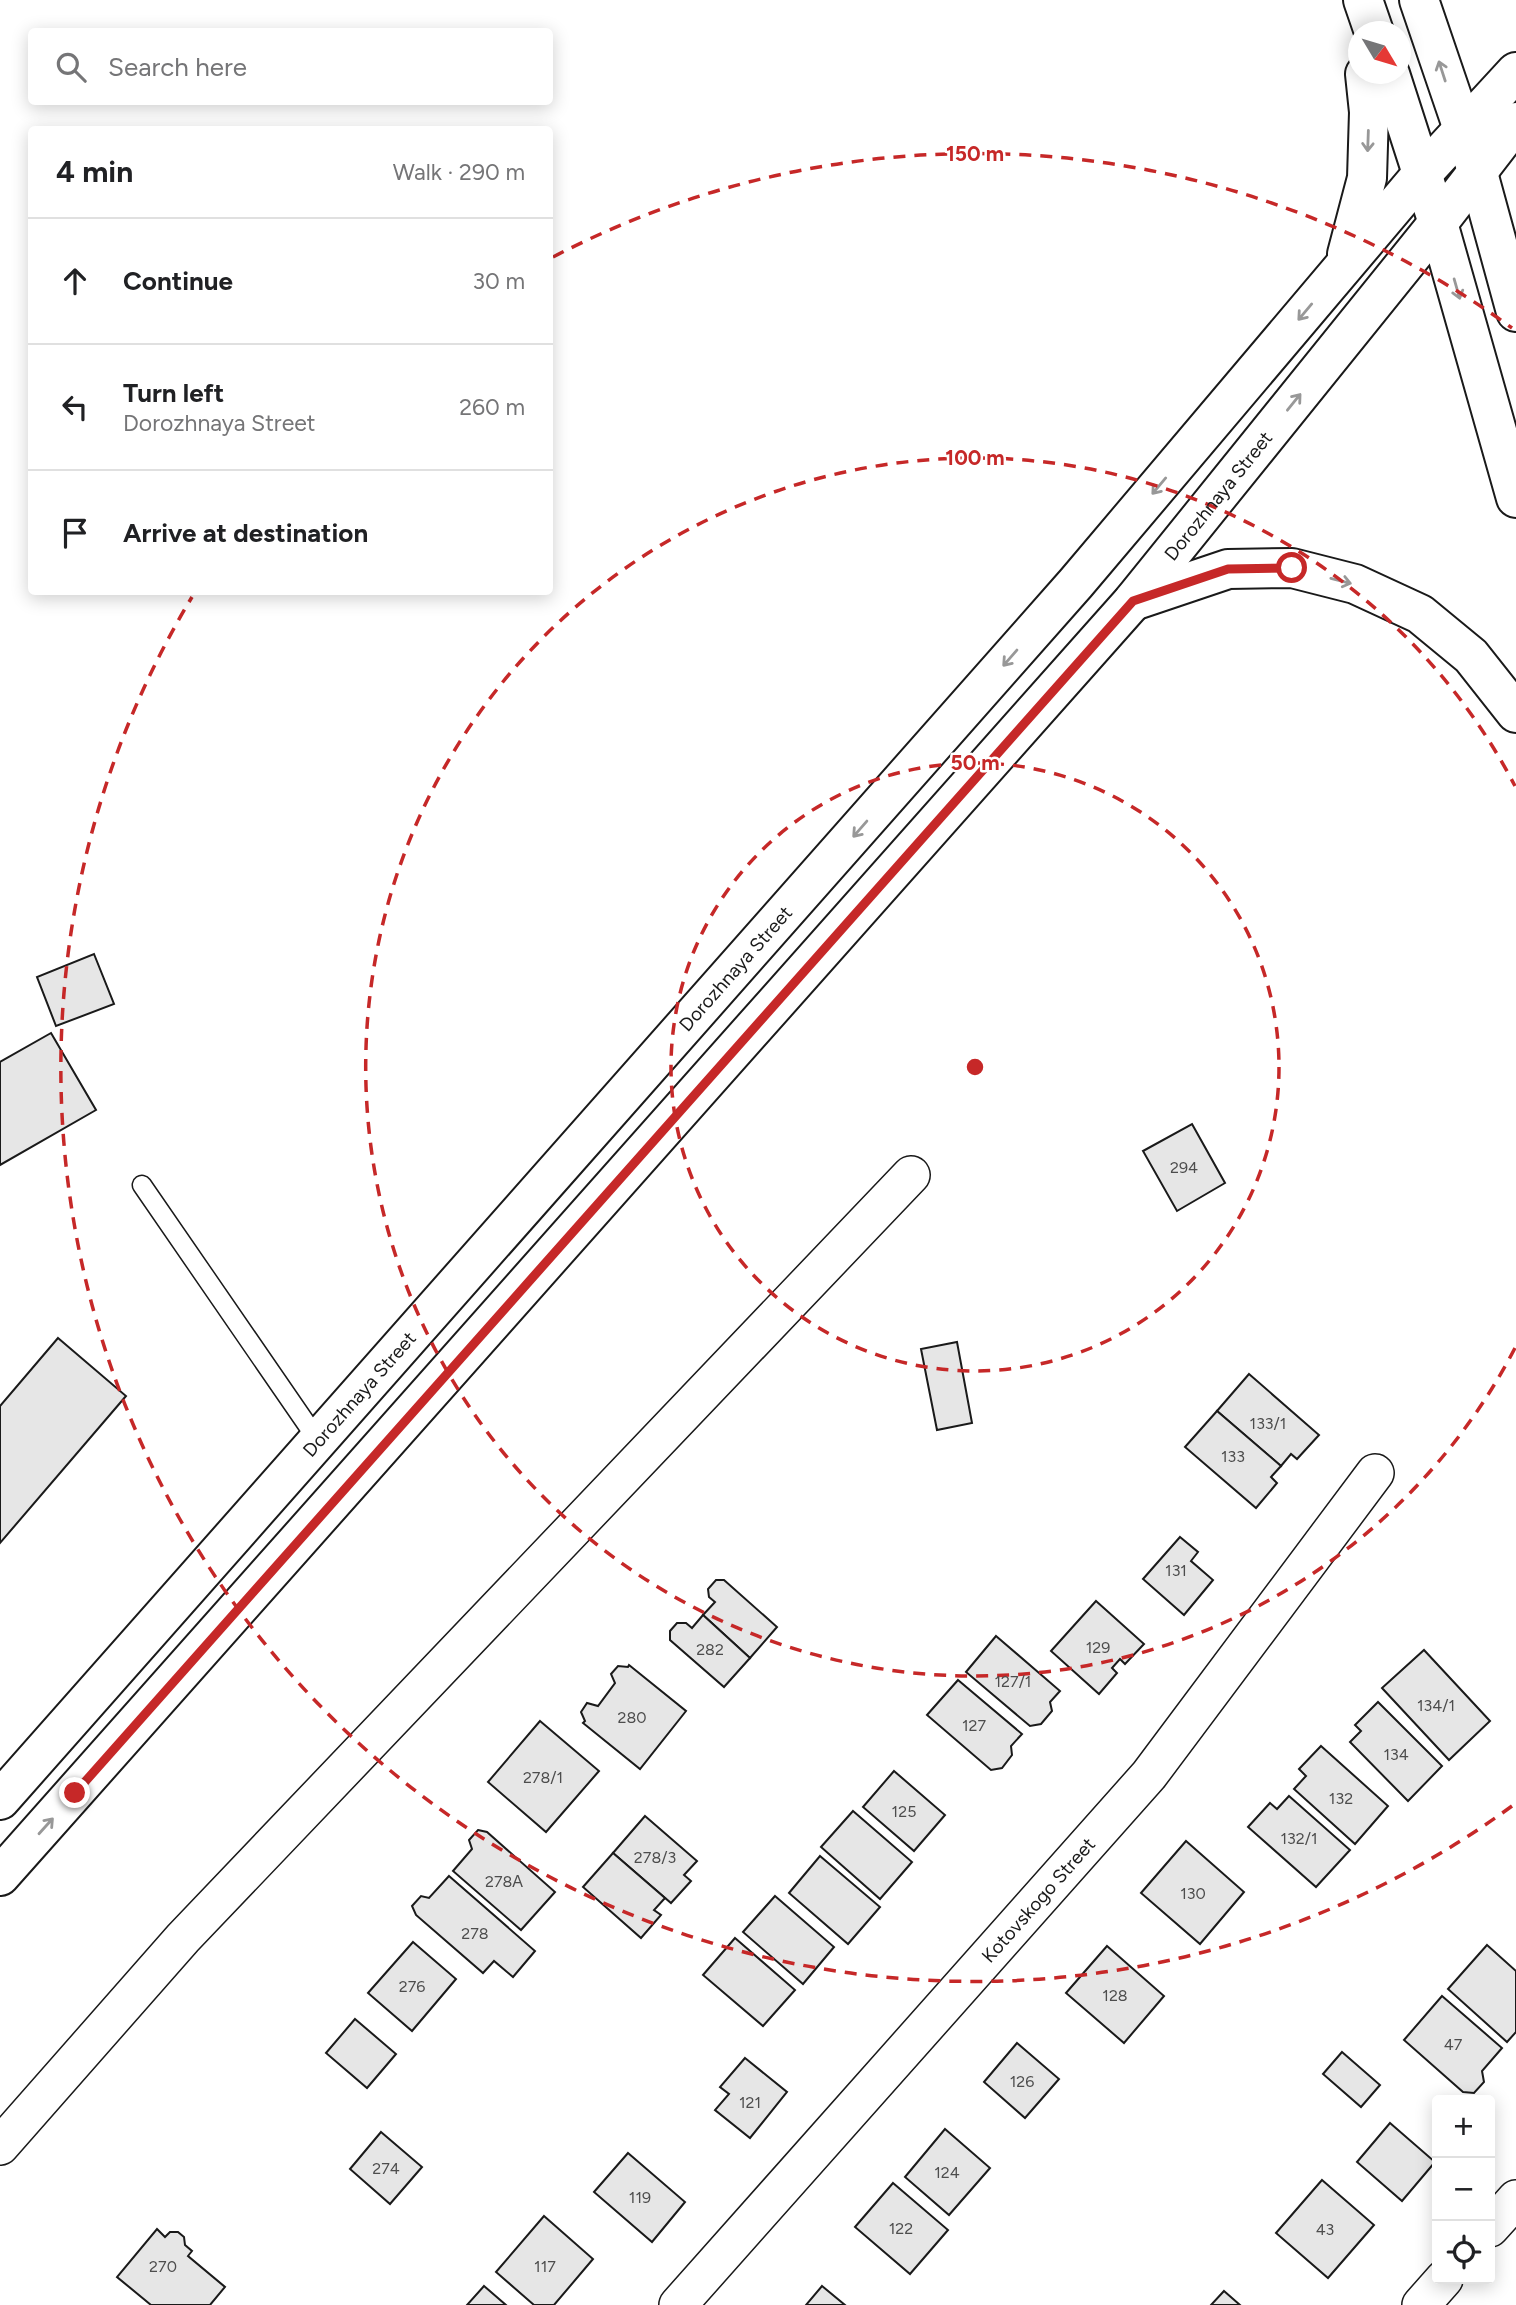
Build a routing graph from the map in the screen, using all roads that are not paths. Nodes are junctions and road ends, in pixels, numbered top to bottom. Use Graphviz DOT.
graph roads {
  1 [pos="1351,0"];
  2 [pos="1363,0"];
  3 [pos="1419,0"];
  4 [pos="1356,21"];
  5 [pos="1370,21"];
  6 [pos="1516,72"];
  7 [pos="1366,84"];
  8 [pos="1394,84"];
  9 [pos="1516,122"];
  10 [pos="1461,129"];
  11 [pos="1478,173"];
  12 [pos="1422,174"];
  13 [pos="1438,223"];
  14 [pos="1342,268"];
  15 [pos="1516,312"];
  16 [pos="1516,498"];
  17 [pos="1133,601"];
  18 [pos="1516,713"];
  19 [pos="911,1175"];
  20 [pos="142,1185"];
  21 [pos="318,1442"];
  22 [pos="1375,1473"];
  23 [pos="0,1800"];
  24 [pos="0,1876"];
  25 [pos="0,2146"];
  26 [pos="1516,2199"];
  27 [pos="1495,2222"];
  28 [pos="1439,2284"];
  29 [pos="678,2305"];
  30 [pos="1420,2305"];
  1 -- 4 [label="main road"];
  2 -- 5 [label="main road"];
  10 -- 3 [label="main road, one-way"];
  6 -- 10 [label="main road, Dorozhnaya Street"];
  7 -- 14 [label="main road, one-way"];
  8 -- 12 [label="main road"];
  9 -- 11 [label="main road, Dorozhnaya Street"];
  10 -- 11 [label="main road"];
  10 -- 12 [label="main road, Dorozhnaya Street"];
  11 -- 13 [label="main road, Dorozhnaya Street"];
  11 -- 15 [label="main road"];
  12 -- 13 [label="main road"];
  12 -- 14 [label="main road, Dorozhnaya Street"];
  13 -- 16 [label="main road, one-way"];
  17 -- 13 [label="main road, Dorozhnaya Street, one-way"];
  14 -- 21 [label="main road, Dorozhnaya Street, one-way"];
  17 -- 18 [label="main road, one-way"];
  24 -- 17 [label="main road, Dorozhnaya Street, one-way"];
  19 -- 25 [label="street"];
  20 -- 21 [label="lane"];
  21 -- 23 [label="main road, Dorozhnaya Street"];
  22 -- 29 [label="street, Kotovskogo Street"];
  26 -- 27 [label="street"];
  28 -- 30 [label="street"];
}
